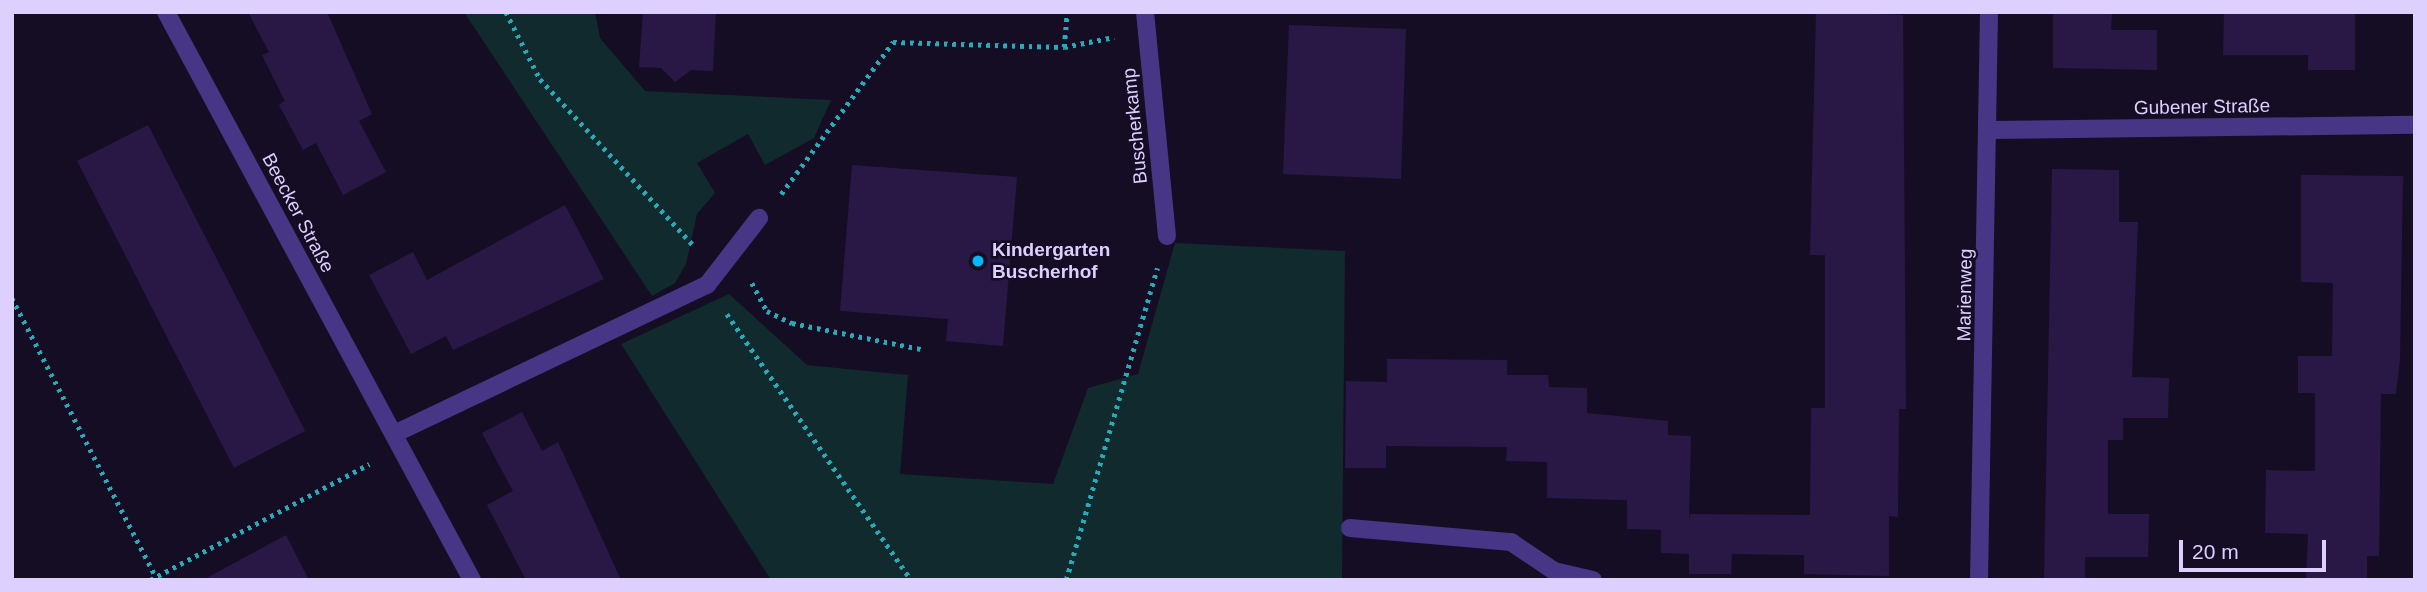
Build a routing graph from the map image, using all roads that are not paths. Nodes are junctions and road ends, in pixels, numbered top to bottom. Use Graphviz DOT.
graph roads {
  1 [pos="166,12"];
  2 [pos="1145,12"];
  3 [pos="1989,12"];
  4 [pos="2415,125"];
  5 [pos="1990,130"];
  6 [pos="759,218"];
  7 [pos="1167,236"];
  8 [pos="398,440"];
  9 [pos="1350,528"];
  10 [pos="472,580"];
  11 [pos="1593,580"];
  12 [pos="1979,580"];
  1 -- 8 [label="street, Beecker Straße"];
  2 -- 7 [label="street, Buscherkamp"];
  3 -- 5 [label="street, Marienweg"];
  4 -- 5 [label="street, Gubener Straße"];
  5 -- 12 [label="street, Marienweg"];
  6 -- 8 [label="street"];
  8 -- 10 [label="street, Beecker Straße"];
  9 -- 11 [label="street"];
}
